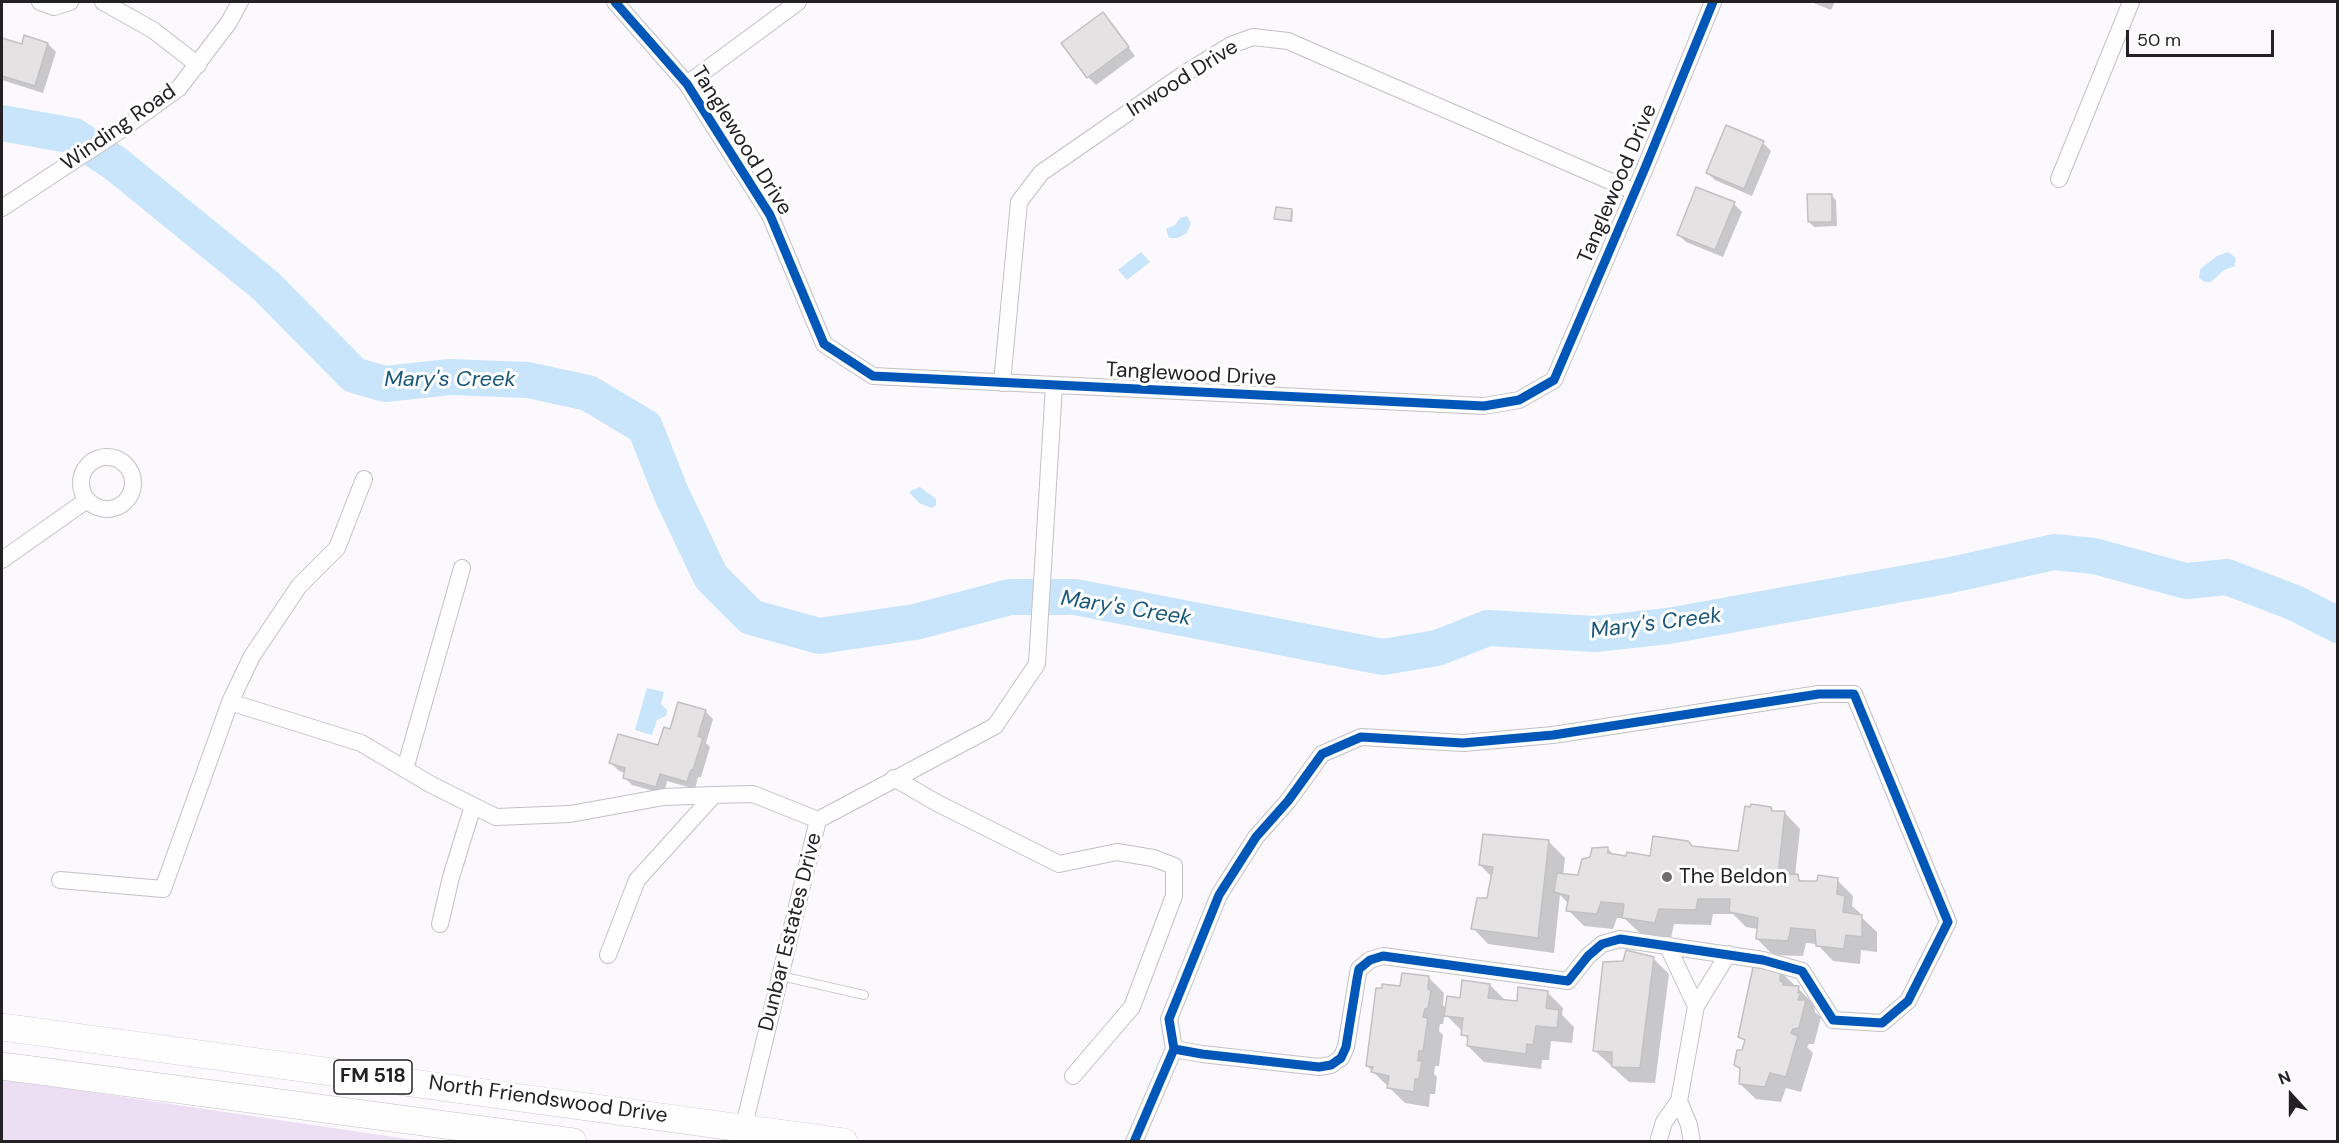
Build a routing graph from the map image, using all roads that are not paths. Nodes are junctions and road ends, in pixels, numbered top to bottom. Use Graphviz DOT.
graph roads {
  1 [pos="40,2"];
  2 [pos="70,2"];
  3 [pos="104,2"];
  4 [pos="240,2"];
  5 [pos="615,2"];
  6 [pos="798,2"];
  7 [pos="1713,2"];
  8 [pos="2131,2"];
  9 [pos="198,65"];
  10 [pos="687,84"];
  11 [pos="2059,179"];
  12 [pos="1635,192"];
  13 [pos="2,208"];
  14 [pos="1002,383"];
  15 [pos="1054,386"];
  16 [pos="364,479"];
  17 [pos="87,500"];
  18 [pos="2,560"];
  19 [pos="462,568"];
  20 [pos="230,702"];
  21 [pos="405,769"];
  22 [pos="894,778"];
  23 [pos="714,795"];
  24 [pos="473,806"];
  25 [pos="818,820"];
  26 [pos="60,879"];
  27 [pos="440,924"];
  28 [pos="1667,945"];
  29 [pos="1728,954"];
  30 [pos="608,955"];
  31 [pos="781,976"];
  32 [pos="864,995"];
  33 [pos="1696,1006"];
  34 [pos="2,1027"];
  35 [pos="1174,1049"];
  36 [pos="2,1066"];
  37 [pos="1073,1076"];
  38 [pos="1679,1101"];
  39 [pos="742,1134"];
  40 [pos="573,1142"];
  41 [pos="844,1142"];
  42 [pos="1134,1142"];
  43 [pos="1658,1142"];
  44 [pos="1692,1142"];
  1 -- 2 [label="street"];
  3 -- 9 [label="street"];
  4 -- 9 [label="street, Winding Road"];
  5 -- 10 [label="street, Tanglewood Drive"];
  6 -- 10 [label="street"];
  7 -- 12 [label="street, Tanglewood Drive"];
  8 -- 11 [label="street"];
  9 -- 13 [label="street, Winding Road"];
  10 -- 14 [label="street, Tanglewood Drive"];
  12 -- 14 [label="street, Inwood Drive"];
  12 -- 15 [label="street, Tanglewood Drive"];
  14 -- 15 [label="street, Tanglewood Drive"];
  15 -- 22 [label="street, Dunbar Estates Drive"];
  16 -- 20 [label="street"];
  17 -- 18 [label="street"];
  19 -- 21 [label="street"];
  20 -- 21 [label="street"];
  20 -- 26 [label="street"];
  21 -- 24 [label="street"];
  22 -- 25 [label="street, Dunbar Estates Drive"];
  22 -- 37 [label="street"];
  23 -- 24 [label="street"];
  23 -- 25 [label="street"];
  23 -- 30 [label="street"];
  24 -- 27 [label="street"];
  25 -- 31 [label="street, Dunbar Estates Drive"];
  28 -- 29 [label="street"];
  28 -- 33 [label="street"];
  28 -- 35 [label="street"];
  29 -- 33 [label="street"];
  29 -- 35 [label="street"];
  31 -- 32 [label="lane"];
  31 -- 39 [label="street, Dunbar Estates Drive"];
  33 -- 38 [label="street"];
  34 -- 39 [label="main road, North Friendswood Drive / FM 518"];
  35 -- 42 [label="street"];
  36 -- 40 [label="main road, North Friendswood Drive / FM 518"];
  38 -- 43 [label="street"];
  38 -- 44 [label="street"];
  39 -- 41 [label="main road, North Friendswood Drive / FM 518"];
}
